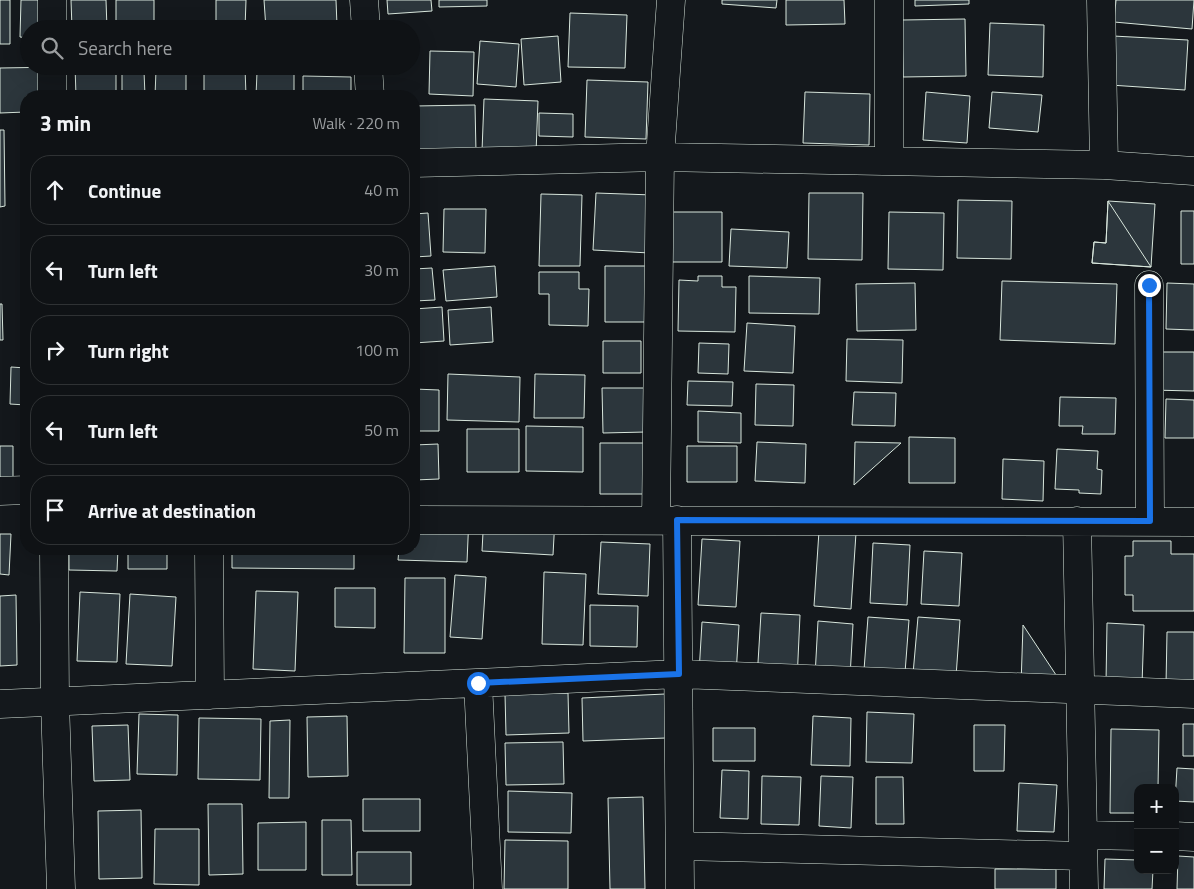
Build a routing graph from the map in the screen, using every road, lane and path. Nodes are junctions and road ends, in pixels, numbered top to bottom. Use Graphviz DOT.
graph roads {
  1 [pos="52,0"];
  2 [pos="364,0"];
  3 [pos="671,0"];
  4 [pos="889,0"];
  5 [pos="1101,0"];
  6 [pos="52,20"];
  7 [pos="365,20"];
  8 [pos="52,75"];
  9 [pos="369,75"];
  10 [pos="52,90"];
  11 [pos="370,90"];
  12 [pos="660,157"];
  13 [pos="889,161"];
  14 [pos="420,163"];
  15 [pos="1104,165"];
  16 [pos="1194,171"];
  17 [pos="1149,285"];
  18 [pos="20,490"];
  19 [pos="0,491"];
  20 [pos="420,520"];
  21 [pos="666,520"];
  22 [pos="1077,521"];
  23 [pos="1150,521"];
  24 [pos="1194,522"];
  25 [pos="54,555"];
  26 [pos="209,555"];
  27 [pos="679,674"];
  28 [pos="478,683"];
  29 [pos="1080,690"];
  30 [pos="1194,694"];
  31 [pos="210,695"];
  32 [pos="55,702"];
  33 [pos="0,704"];
  34 [pos="1179,836"];
  35 [pos="1134,837"];
  36 [pos="1194,837"];
  37 [pos="1083,845"];
  38 [pos="680,846"];
  39 [pos="61,889"];
  40 [pos="488,889"];
  41 [pos="680,889"];
  42 [pos="1084,889"];
  1 -- 6 [label="street"];
  2 -- 7 [label="street"];
  3 -- 12 [label="street"];
  4 -- 13 [label="street"];
  5 -- 15 [label="street"];
  8 -- 10 [label="street"];
  9 -- 11 [label="street"];
  12 -- 13 [label="street"];
  12 -- 14 [label="street"];
  12 -- 21 [label="street"];
  13 -- 15 [label="street"];
  15 -- 16 [label="street"];
  17 -- 23 [label="street"];
  18 -- 19 [label="street"];
  20 -- 21 [label="street"];
  21 -- 22 [label="street"];
  21 -- 27 [label="street"];
  22 -- 23 [label="street"];
  22 -- 29 [label="street"];
  23 -- 24 [label="street"];
  25 -- 32 [label="street"];
  26 -- 31 [label="street"];
  27 -- 28 [label="street"];
  27 -- 29 [label="street"];
  27 -- 38 [label="street"];
  28 -- 31 [label="street"];
  28 -- 40 [label="street"];
  29 -- 30 [label="street"];
  29 -- 37 [label="street"];
  31 -- 32 [label="street"];
  32 -- 33 [label="street"];
  32 -- 39 [label="street"];
  34 -- 36 [label="street"];
  35 -- 37 [label="street"];
  37 -- 38 [label="street"];
  37 -- 42 [label="street"];
  38 -- 41 [label="street"];
}
